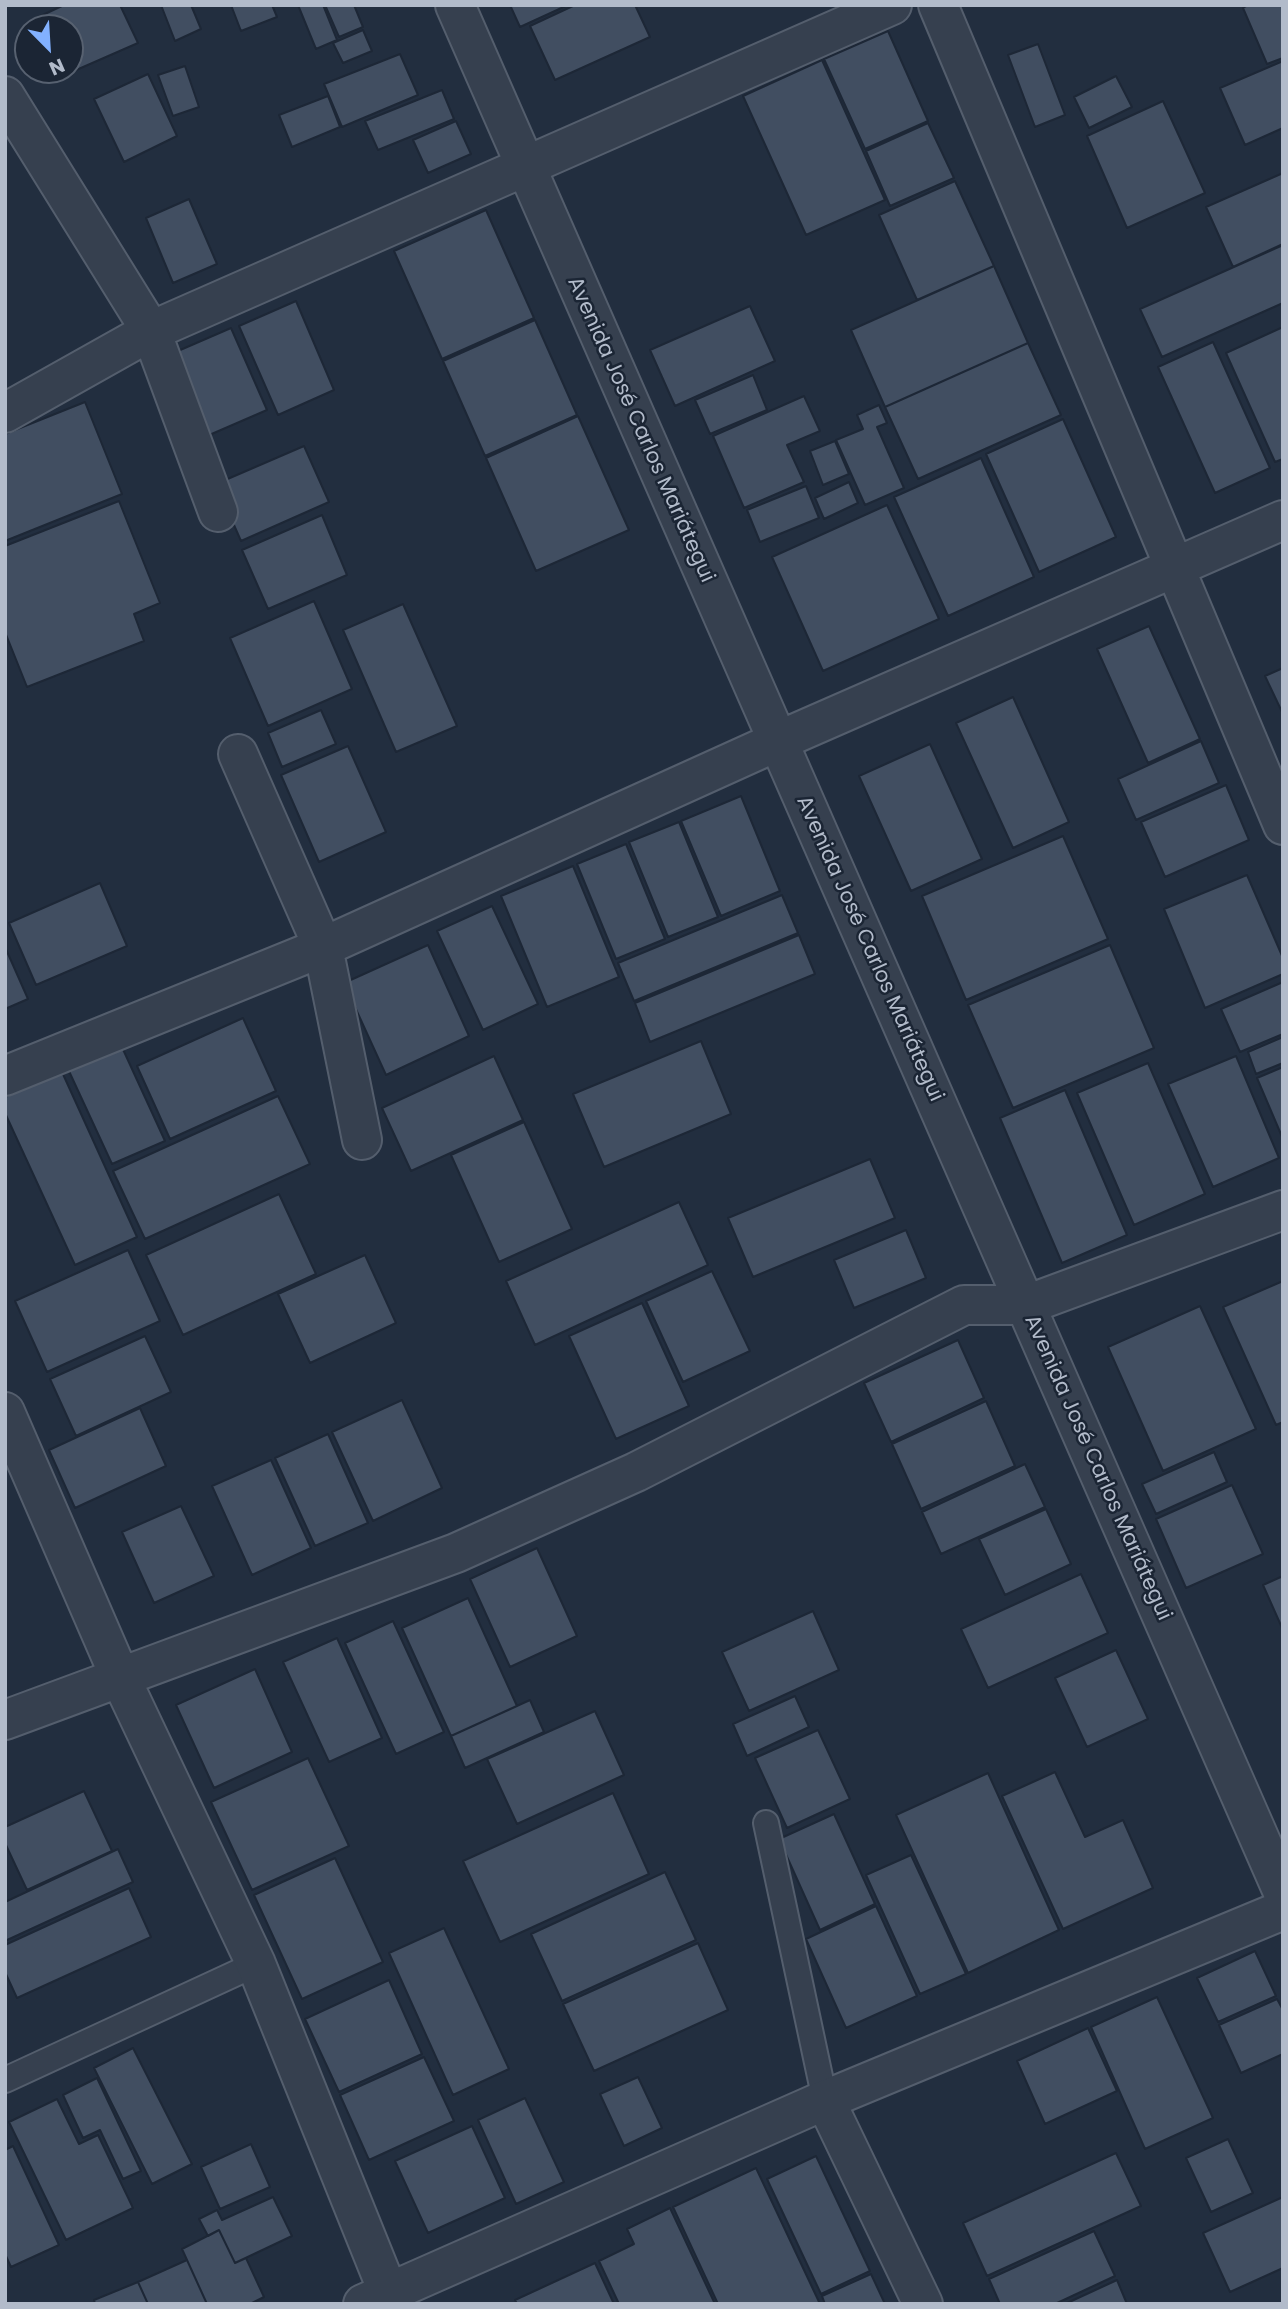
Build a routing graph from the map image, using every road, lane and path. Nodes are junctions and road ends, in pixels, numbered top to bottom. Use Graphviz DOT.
graph roads {
  1 [pos="455,5"];
  2 [pos="892,5"];
  3 [pos="937,5"];
  4 [pos="5,96"];
  5 [pos="524,166"];
  6 [pos="151,331"];
  7 [pos="5,414"];
  8 [pos="218,512"];
  9 [pos="1283,520"];
  10 [pos="1174,567"];
  11 [pos="778,741"];
  12 [pos="238,754"];
  13 [pos="1283,825"];
  14 [pos="323,947"];
  15 [pos="5,1076"];
  16 [pos="362,1140"];
  17 [pos="1283,1210"];
  18 [pos="1026,1305"];
  19 [pos="5,1412"];
  20 [pos="120,1677"];
  21 [pos="5,1720"];
  22 [pos="765,1823"];
  23 [pos="1283,1892"];
  24 [pos="1283,1910"];
  25 [pos="256,1964"];
  26 [pos="5,2080"];
  27 [pos="825,2100"];
  28 [pos="382,2300"];
  29 [pos="923,2304"];
  1 -- 5 [label="street, Avenida José Carlos Mariátegui"];
  2 -- 5 [label="street"];
  3 -- 10 [label="street"];
  4 -- 6 [label="street"];
  5 -- 6 [label="street"];
  5 -- 11 [label="street, Avenida José Carlos Mariátegui"];
  6 -- 7 [label="street"];
  6 -- 8 [label="street"];
  9 -- 10 [label="street"];
  10 -- 11 [label="street"];
  10 -- 13 [label="street"];
  11 -- 14 [label="street"];
  11 -- 18 [label="street, Avenida José Carlos Mariátegui"];
  12 -- 14 [label="street"];
  14 -- 15 [label="street"];
  14 -- 16 [label="street"];
  17 -- 18 [label="street"];
  18 -- 20 [label="street"];
  18 -- 23 [label="street, Avenida José Carlos Mariátegui"];
  19 -- 20 [label="street"];
  20 -- 21 [label="street"];
  20 -- 25 [label="street"];
  22 -- 27 [label="lane"];
  24 -- 27 [label="street"];
  25 -- 26 [label="lane"];
  25 -- 28 [label="street"];
  27 -- 28 [label="street"];
  27 -- 29 [label="street"];
}
